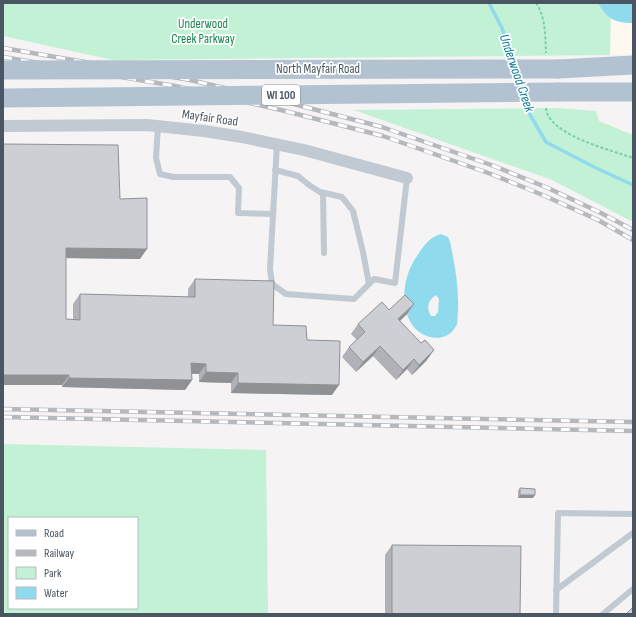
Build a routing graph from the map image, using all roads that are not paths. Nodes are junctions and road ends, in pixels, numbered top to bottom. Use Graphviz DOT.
graph roads {
  1 [pos="633,65"];
  2 [pos="3,70"];
  3 [pos="633,92"];
  4 [pos="3,98"];
  5 [pos="3,126"];
  6 [pos="158,126"];
  7 [pos="277,144"];
  8 [pos="275,170"];
  9 [pos="407,178"];
  10 [pos="323,193"];
  11 [pos="273,214"];
  12 [pos="324,253"];
  13 [pos="368,284"];
  14 [pos="633,514"];
  15 [pos="633,533"];
  16 [pos="633,589"];
  17 [pos="556,590"];
  18 [pos="556,614"];
  19 [pos="603,614"];
  1 -- 2 [label="main road, North Mayfair Road / WI 100, bridge"];
  3 -- 4 [label="main road, North Mayfair Road / WI 100, bridge"];
  5 -- 6 [label="street, Mayfair Road"];
  6 -- 7 [label="street, Mayfair Road"];
  6 -- 11 [label="lane"];
  7 -- 8 [label="lane"];
  7 -- 9 [label="street, Mayfair Road"];
  8 -- 10 [label="lane"];
  8 -- 11 [label="lane"];
  9 -- 13 [label="lane"];
  10 -- 12 [label="lane"];
  10 -- 13 [label="lane"];
  11 -- 13 [label="lane"];
  14 -- 17 [label="lane"];
  15 -- 17 [label="lane"];
  16 -- 19 [label="lane"];
  17 -- 18 [label="lane"];
}
